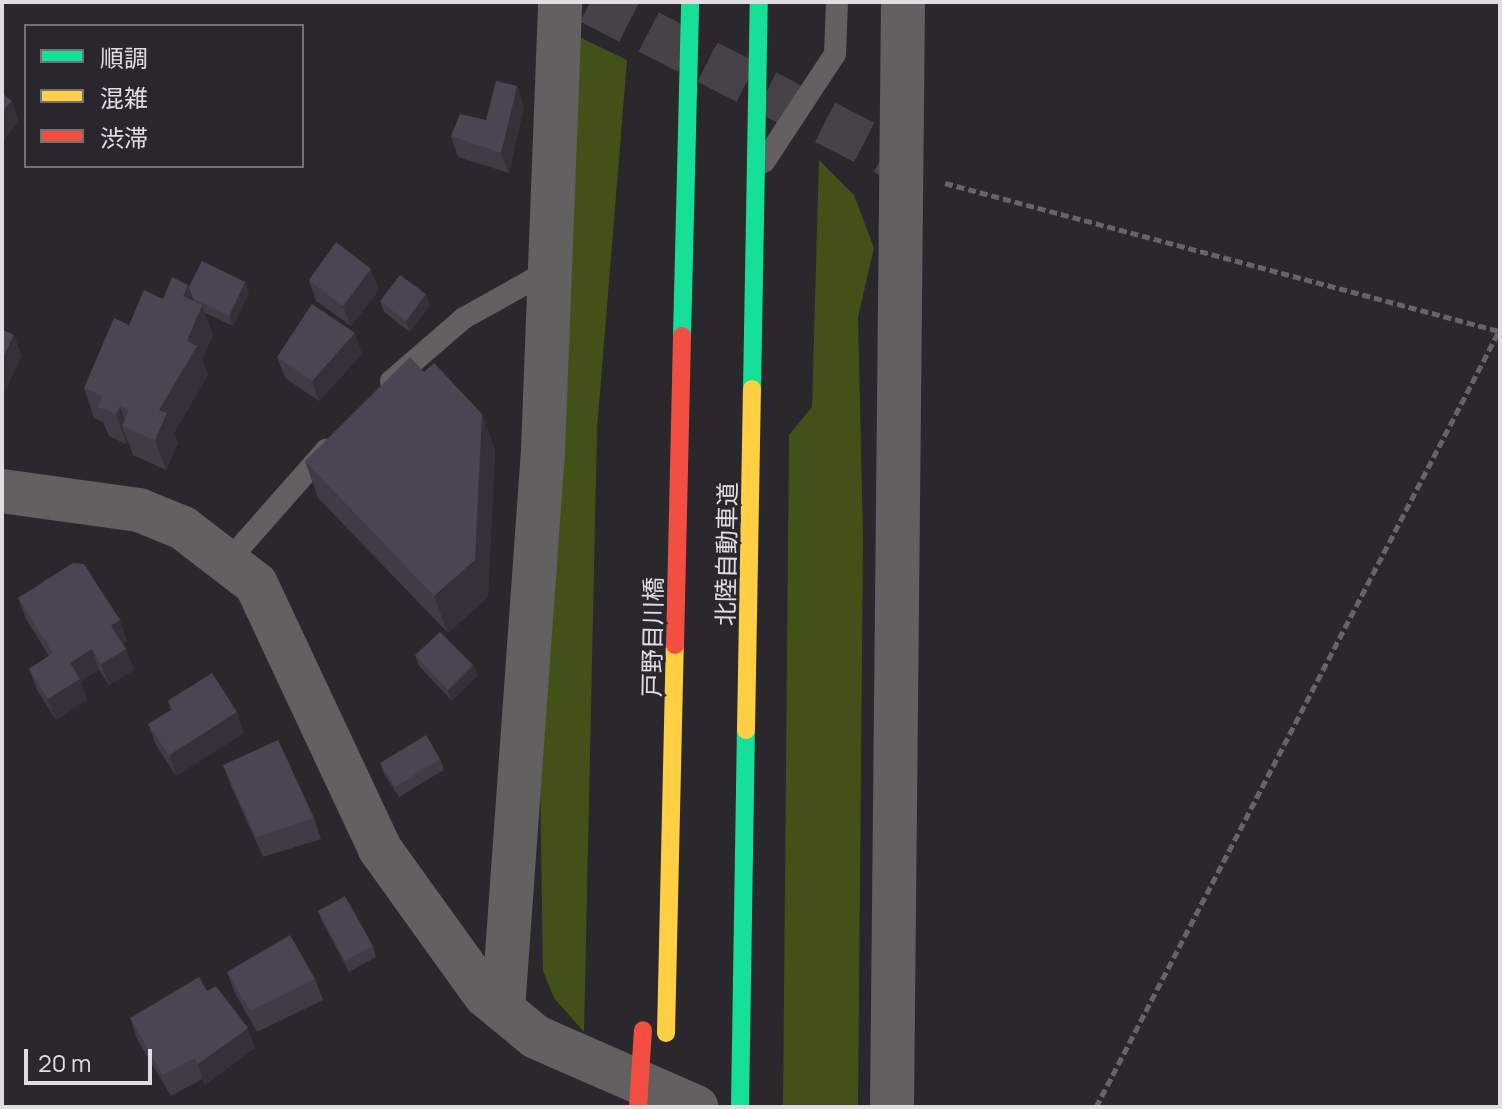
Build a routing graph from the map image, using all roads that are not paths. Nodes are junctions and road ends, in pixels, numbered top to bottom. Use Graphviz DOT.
graph roads {
  1 [pos="560,2"];
  2 [pos="690,2"];
  3 [pos="759,2"];
  4 [pos="837,2"];
  5 [pos="903,2"];
  6 [pos="756,173"];
  7 [pos="686,242"];
  8 [pos="550,270"];
  9 [pos="375,395"];
  10 [pos="344,430"];
  11 [pos="2,491"];
  12 [pos="229,560"];
  13 [pos="646,967"];
  14 [pos="503,1010"];
  15 [pos="644,1022"];
  16 [pos="638,1107"];
  17 [pos="664,1107"];
  18 [pos="696,1107"];
  19 [pos="742,1107"];
  20 [pos="892,1107"];
  1 -- 8 [label="street"];
  2 -- 7 [label="highway"];
  3 -- 6 [label="highway, 北陸自動車道"];
  4 -- 6 [label="lane"];
  5 -- 20 [label="street"];
  6 -- 19 [label="highway, 北陸自動車道"];
  7 -- 13 [label="highway"];
  7 -- 17 [label="highway, 戸野目川橋"];
  8 -- 9 [label="lane"];
  8 -- 14 [label="street"];
  10 -- 12 [label="lane"];
  11 -- 12 [label="street"];
  12 -- 14 [label="street"];
  14 -- 18 [label="street"];
  15 -- 16 [label="highway, bridge"];
}
